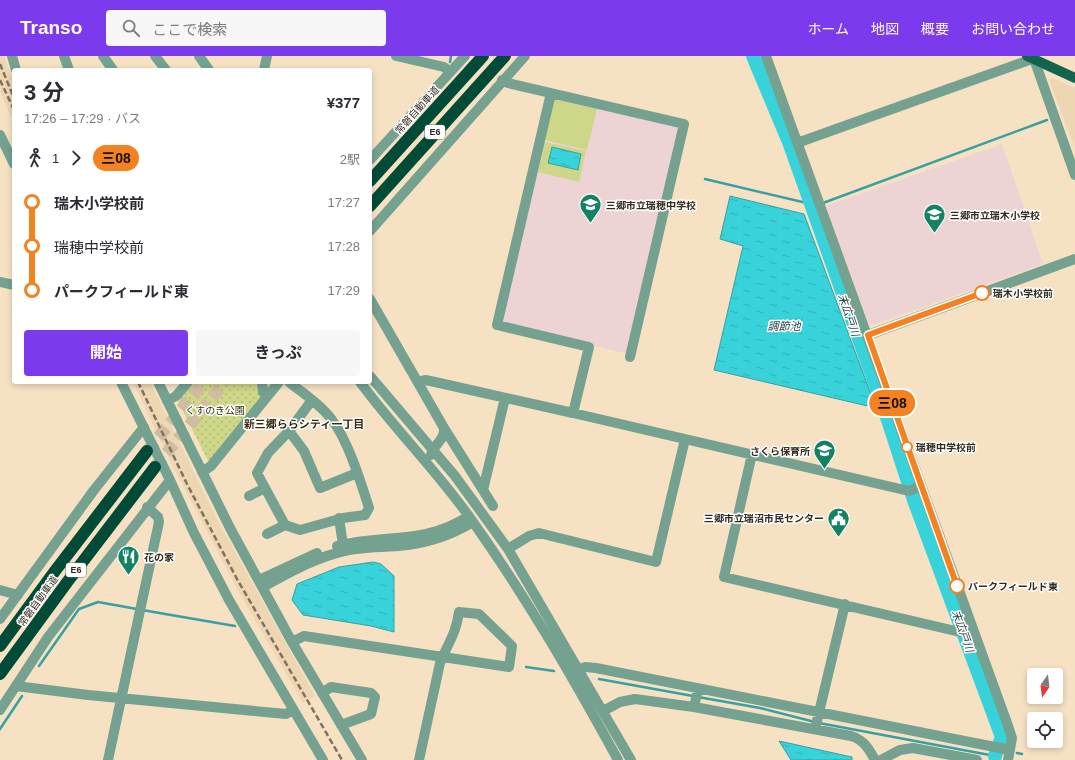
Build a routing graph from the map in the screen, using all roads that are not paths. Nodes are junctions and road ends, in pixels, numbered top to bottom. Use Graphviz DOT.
graph roads {
  1 [pos="12,56"];
  2 [pos="64,56"];
  3 [pos="102,56"];
  4 [pos="155,56"];
  5 [pos="199,56"];
  6 [pos="267,56"];
  7 [pos="396,56"];
  8 [pos="465,56"];
  9 [pos="483,56"];
  10 [pos="505,56"];
  11 [pos="525,56"];
  12 [pos="766,56"];
  13 [pos="1031,57"];
  14 [pos="15,68"];
  15 [pos="68,68"];
  16 [pos="111,68"];
  17 [pos="164,68"];
  18 [pos="208,68"];
  19 [pos="264,68"];
  20 [pos="450,72"];
  21 [pos="1075,78"];
  22 [pos="502,80"];
  23 [pos="551,93"];
  24 [pos="1,139"];
  25 [pos="797,143"];
  26 [pos="372,158"];
  27 [pos="12,160"];
  28 [pos="1075,175"];
  29 [pos="372,179"];
  30 [pos="372,204"];
  31 [pos="372,229"];
  32 [pos="1075,259"];
  33 [pos="0,282"];
  34 [pos="12,285"];
  35 [pos="372,302"];
  36 [pos="868,335"];
  37 [pos="630,357"];
  38 [pos="372,378"];
  39 [pos="418,382"];
  40 [pos="122,384"];
  41 [pos="159,384"];
  42 [pos="186,384"];
  43 [pos="262,384"];
  44 [pos="277,384"];
  45 [pos="291,384"];
  46 [pos="362,384"];
  47 [pos="268,395"];
  48 [pos="505,398"];
  49 [pos="312,400"];
  50 [pos="167,401"];
  51 [pos="573,413"];
  52 [pos="144,427"];
  53 [pos="444,428"];
  54 [pos="289,431"];
  55 [pos="685,439"];
  56 [pos="433,449"];
  57 [pos="147,451"];
  58 [pos="752,454"];
  59 [pos="155,467"];
  60 [pos="202,472"];
  61 [pos="357,473"];
  62 [pos="170,480"];
  63 [pos="265,488"];
  64 [pos="915,489"];
  65 [pos="483,490"];
  66 [pos="248,496"];
  67 [pos="455,498"];
  68 [pos="493,506"];
  69 [pos="147,507"];
  70 [pos="339,518"];
  71 [pos="471,519"];
  72 [pos="285,525"];
  73 [pos="267,534"];
  74 [pos="343,545"];
  75 [pos="508,549"];
  76 [pos="261,584"];
  77 [pos="0,590"];
  78 [pos="18,595"];
  79 [pos="844,604"];
  80 [pos="0,619"];
  81 [pos="967,629"];
  82 [pos="292,642"];
  83 [pos="0,646"];
  84 [pos="442,658"];
  85 [pos="579,670"];
  86 [pos="0,674"];
  87 [pos="16,686"];
  88 [pos="698,689"];
  89 [pos="322,693"];
  90 [pos="121,698"];
  91 [pos="749,698"];
  92 [pos="694,704"];
  93 [pos="0,710"];
  94 [pos="293,710"];
  95 [pos="602,710"];
  96 [pos="819,712"];
  97 [pos="746,713"];
  98 [pos="341,725"];
  99 [pos="816,727"];
  100 [pos="1010,750"];
  101 [pos="108,760"];
  102 [pos="323,760"];
  103 [pos="362,760"];
  104 [pos="419,760"];
  105 [pos="618,760"];
  106 [pos="631,760"];
  107 [pos="875,760"];
  108 [pos="881,760"];
  109 [pos="977,760"];
  110 [pos="1008,760"];
  1 -- 14 [label="street"];
  2 -- 15 [label="street"];
  3 -- 16 [label="street"];
  4 -- 17 [label="street"];
  5 -- 18 [label="street"];
  6 -- 19 [label="street"];
  7 -- 20 [label="street"];
  8 -- 20 [label="street"];
  9 -- 29 [label="highway, 常磐自動車道 / E6"];
  10 -- 30 [label="highway, E6"];
  11 -- 22 [label="street"];
  12 -- 25 [label="street"];
  13 -- 21 [label="main road"];
  13 -- 25 [label="street"];
  13 -- 28 [label="street"];
  20 -- 26 [label="street"];
  22 -- 23 [label="street"];
  22 -- 31 [label="street"];
  23 -- 37 [label="street"];
  23 -- 51 [label="street"];
  24 -- 27 [label="street"];
  25 -- 36 [label="street"];
  32 -- 36 [label="street"];
  33 -- 34 [label="street"];
  35 -- 39 [label="street"];
  36 -- 64 [label="street"];
  38 -- 56 [label="street"];
  39 -- 48 [label="street"];
  39 -- 53 [label="street"];
  40 -- 52 [label="street"];
  41 -- 50 [label="street"];
  42 -- 50 [label="street"];
  43 -- 47 [label="street"];
  44 -- 47 [label="street"];
  45 -- 49 [label="street"];
  46 -- 67 [label="street"];
  47 -- 60 [label="street"];
  48 -- 51 [label="street"];
  48 -- 65 [label="street"];
  49 -- 54 [label="street"];
  49 -- 61 [label="street"];
  50 -- 60 [label="street"];
  51 -- 55 [label="street"];
  52 -- 62 [label="street"];
  52 -- 78 [label="street"];
  53 -- 56 [label="street"];
  53 -- 65 [label="street"];
  54 -- 61 [label="street"];
  54 -- 63 [label="street"];
  55 -- 58 [label="street"];
  55 -- 75 [label="street"];
  56 -- 67 [label="street"];
  56 -- 75 [label="street"];
  57 -- 83 [label="highway, 常磐自動車道 / E6"];
  58 -- 64 [label="street"];
  58 -- 79 [label="street"];
  59 -- 86 [label="highway, 常磐自動車道 / E6"];
  60 -- 76 [label="street"];
  61 -- 70 [label="street"];
  62 -- 69 [label="street"];
  62 -- 94 [label="street"];
  63 -- 66 [label="street"];
  63 -- 72 [label="street"];
  64 -- 81 [label="street"];
  65 -- 68 [label="street"];
  67 -- 71 [label="street"];
  69 -- 87 [label="street"];
  69 -- 90 [label="street"];
  70 -- 72 [label="street"];
  70 -- 74 [label="street"];
  71 -- 74 [label="street"];
  71 -- 76 [label="street"];
  71 -- 105 [label="street"];
  72 -- 73 [label="street"];
  74 -- 76 [label="street"];
  75 -- 85 [label="street"];
  76 -- 82 [label="street"];
  77 -- 78 [label="street"];
  78 -- 80 [label="street"];
  79 -- 81 [label="street"];
  79 -- 96 [label="street"];
  81 -- 100 [label="street"];
  82 -- 84 [label="street"];
  82 -- 89 [label="street"];
  84 -- 84 [label="street"];
  84 -- 104 [label="street"];
  85 -- 88 [label="street"];
  85 -- 95 [label="street"];
  87 -- 90 [label="street"];
  87 -- 93 [label="street"];
  88 -- 91 [label="street"];
  88 -- 92 [label="street"];
  89 -- 98 [label="street"];
  89 -- 98 [label="street"];
  90 -- 94 [label="street"];
  90 -- 101 [label="street"];
  91 -- 96 [label="street"];
  91 -- 97 [label="street"];
  92 -- 95 [label="street"];
  92 -- 97 [label="street"];
  94 -- 102 [label="street"];
  95 -- 106 [label="street"];
  96 -- 99 [label="street"];
  96 -- 100 [label="street"];
  97 -- 99 [label="street"];
  98 -- 103 [label="street"];
  99 -- 107 [label="street"];
  100 -- 110 [label="street"];
  108 -- 109 [label="street"];
}
